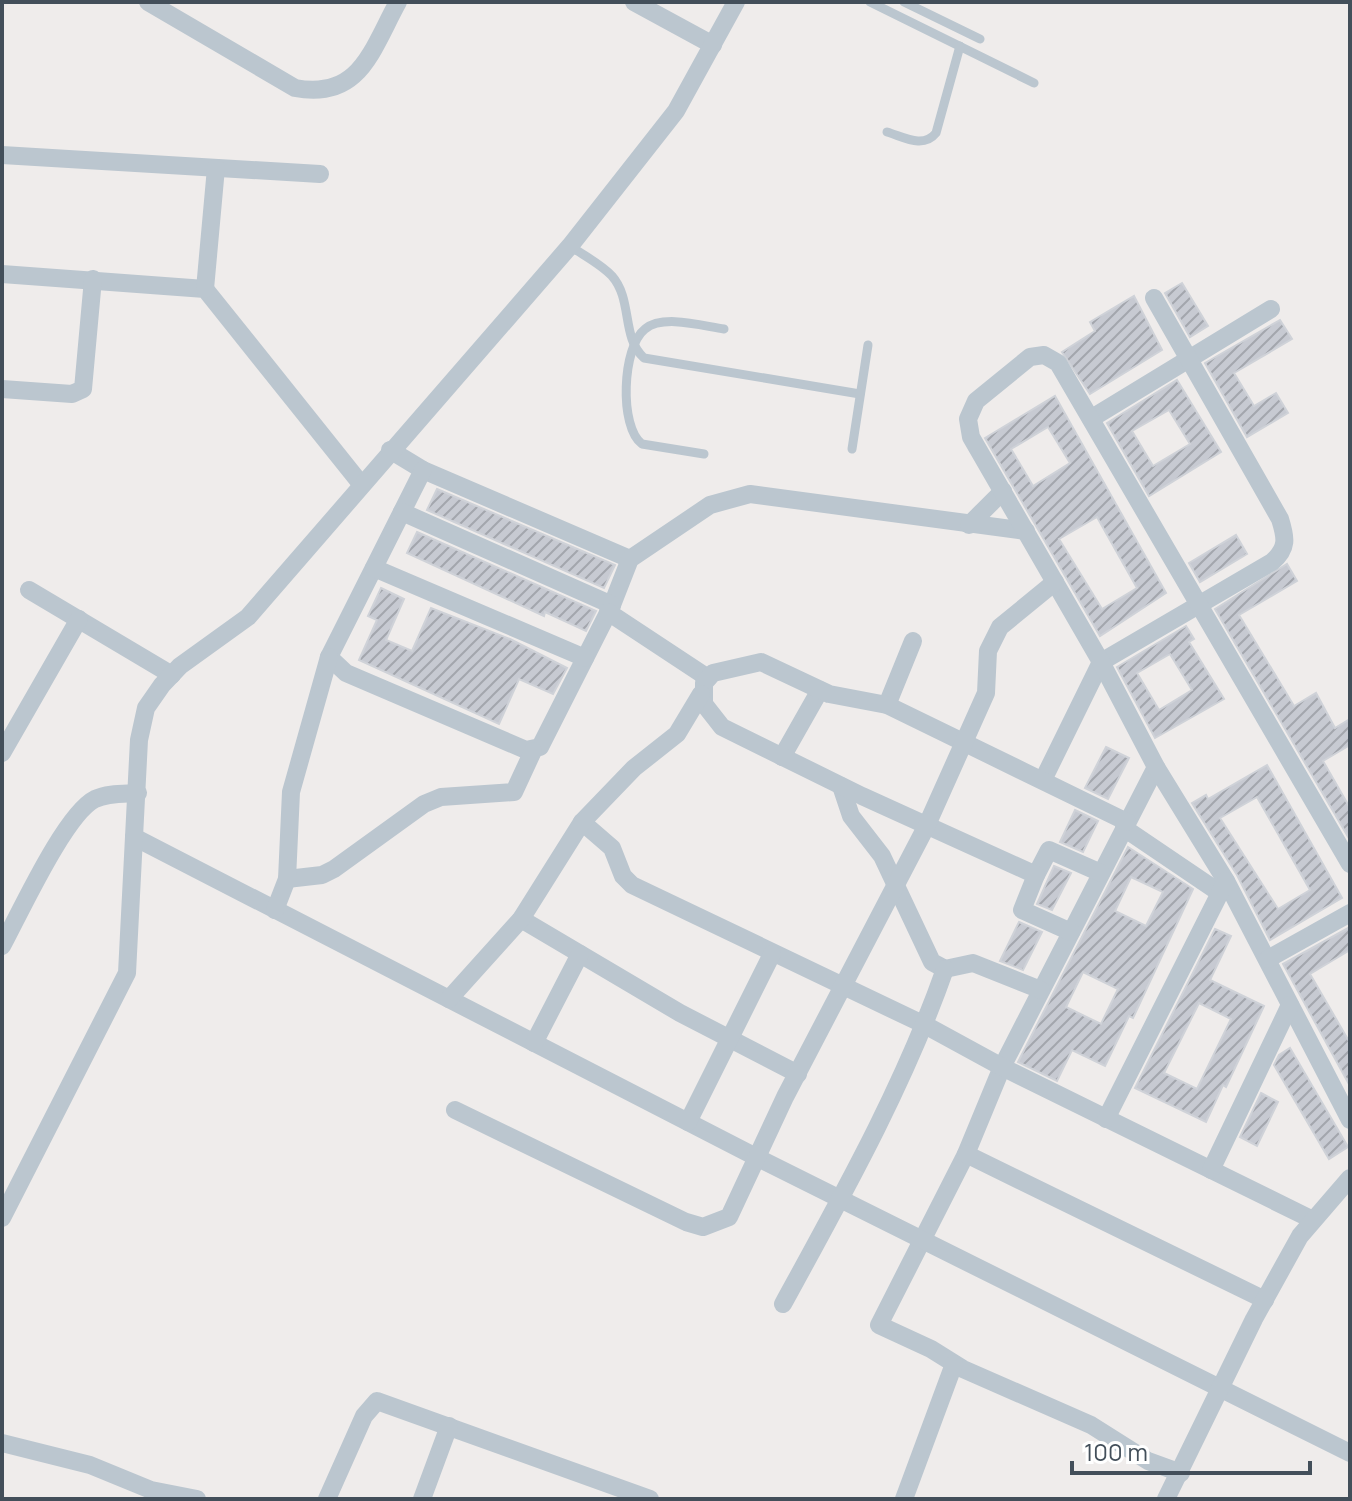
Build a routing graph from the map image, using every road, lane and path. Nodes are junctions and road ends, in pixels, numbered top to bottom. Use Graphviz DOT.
graph roads {
  1 [pos="148,2"];
  2 [pos="398,2"];
  3 [pos="634,2"];
  4 [pos="736,2"];
  5 [pos="870,2"];
  6 [pos="904,2"];
  7 [pos="980,39"];
  8 [pos="713,45"];
  9 [pos="960,46"];
  10 [pos="1034,83"];
  11 [pos="887,132"];
  12 [pos="2,155"];
  13 [pos="216,168"];
  14 [pos="320,174"];
  15 [pos="570,246"];
  16 [pos="2,274"];
  17 [pos="93,279"];
  18 [pos="205,289"];
  19 [pos="1154,298"];
  20 [pos="1271,309"];
  21 [pos="724,329"];
  22 [pos="868,345"];
  23 [pos="633,348"];
  24 [pos="1189,360"];
  25 [pos="2,389"];
  26 [pos="860,394"];
  27 [pos="1092,418"];
  28 [pos="852,449"];
  29 [pos="390,450"];
  30 [pos="704,454"];
  31 [pos="423,470"];
  32 [pos="361,484"];
  33 [pos="1003,491"];
  34 [pos="402,512"];
  35 [pos="969,525"];
  36 [pos="1026,531"];
  37 [pos="630,559"];
  38 [pos="374,568"];
  39 [pos="1055,582"];
  40 [pos="29,590"];
  41 [pos="1197,606"];
  42 [pos="610,609"];
  43 [pos="79,619"];
  44 [pos="913,641"];
  45 [pos="329,657"];
  46 [pos="585,658"];
  47 [pos="1101,662"];
  48 [pos="172,675"];
  49 [pos="705,686"];
  50 [pos="820,690"];
  51 [pos="887,705"];
  52 [pos="963,741"];
  53 [pos="533,751"];
  54 [pos="2,753"];
  55 [pos="782,757"];
  56 [pos="1156,767"];
  57 [pos="1043,780"];
  58 [pos="841,786"];
  59 [pos="138,793"];
  60 [pos="582,822"];
  61 [pos="1126,825"];
  62 [pos="926,827"];
  63 [pos="134,837"];
  64 [pos="1350,864"];
  65 [pos="1101,873"];
  66 [pos="1036,875"];
  67 [pos="287,879"];
  68 [pos="1223,887"];
  69 [pos="897,888"];
  70 [pos="275,910"];
  71 [pos="1350,913"];
  72 [pos="521,919"];
  73 [pos="1071,932"];
  74 [pos="4,938"];
  75 [pos="580,954"];
  76 [pos="772,954"];
  77 [pos="1268,959"];
  78 [pos="945,969"];
  79 [pos="844,988"];
  80 [pos="1041,990"];
  81 [pos="449,999"];
  82 [pos="1290,1005"];
  83 [pos="925,1025"];
  84 [pos="730,1039"];
  85 [pos="534,1043"];
  86 [pos="1002,1067"];
  87 [pos="798,1074"];
  88 [pos="455,1110"];
  89 [pos="1106,1119"];
  90 [pos="1350,1120"];
  91 [pos="688,1122"];
  92 [pos="966,1154"];
  93 [pos="756,1157"];
  94 [pos="1211,1170"];
  95 [pos="1350,1178"];
  96 [pos="842,1197"];
  97 [pos="2,1218"];
  98 [pos="1313,1220"];
  99 [pos="924,1238"];
  100 [pos="1265,1300"];
  101 [pos="783,1304"];
  102 [pos="954,1364"];
  103 [pos="1219,1389"];
  104 [pos="449,1426"];
  105 [pos="2,1443"];
  106 [pos="1350,1453"];
  107 [pos="1181,1473"];
  108 [pos="197,1499"];
  109 [pos="327,1499"];
  110 [pos="422,1499"];
  111 [pos="650,1499"];
  112 [pos="904,1499"];
  113 [pos="1166,1499"];
  1 -- 2 [label="street"];
  3 -- 8 [label="street"];
  4 -- 8 [label="street"];
  5 -- 9 [label="lane"];
  6 -- 7 [label="lane"];
  8 -- 15 [label="street"];
  9 -- 10 [label="lane"];
  9 -- 11 [label="lane"];
  12 -- 13 [label="street"];
  13 -- 14 [label="street"];
  13 -- 18 [label="street"];
  15 -- 23 [label="lane"];
  15 -- 29 [label="street"];
  16 -- 17 [label="street"];
  17 -- 18 [label="street"];
  17 -- 25 [label="street"];
  18 -- 32 [label="street"];
  19 -- 24 [label="street"];
  20 -- 24 [label="street"];
  21 -- 23 [label="lane"];
  22 -- 26 [label="lane"];
  23 -- 26 [label="lane"];
  23 -- 30 [label="lane"];
  24 -- 27 [label="street"];
  24 -- 41 [label="street"];
  26 -- 28 [label="lane"];
  27 -- 33 [label="street"];
  27 -- 41 [label="street"];
  29 -- 31 [label="street"];
  29 -- 32 [label="street"];
  31 -- 34 [label="street"];
  31 -- 37 [label="street"];
  32 -- 48 [label="street"];
  33 -- 35 [label="street"];
  33 -- 36 [label="street"];
  34 -- 38 [label="street"];
  34 -- 42 [label="street"];
  35 -- 36 [label="street"];
  35 -- 37 [label="street"];
  36 -- 39 [label="street"];
  37 -- 42 [label="street"];
  38 -- 45 [label="street"];
  38 -- 46 [label="street"];
  39 -- 47 [label="street"];
  39 -- 52 [label="street"];
  40 -- 43 [label="street"];
  41 -- 47 [label="street"];
  41 -- 64 [label="street"];
  42 -- 46 [label="street"];
  42 -- 49 [label="street"];
  43 -- 48 [label="street"];
  43 -- 54 [label="street"];
  44 -- 51 [label="street"];
  45 -- 53 [label="street"];
  45 -- 67 [label="street"];
  46 -- 53 [label="street"];
  47 -- 56 [label="street"];
  47 -- 57 [label="street"];
  48 -- 59 [label="street"];
  49 -- 50 [label="street"];
  49 -- 55 [label="street"];
  49 -- 60 [label="street"];
  50 -- 51 [label="street"];
  50 -- 55 [label="street"];
  51 -- 52 [label="street"];
  52 -- 57 [label="street"];
  52 -- 62 [label="street"];
  53 -- 67 [label="street"];
  55 -- 58 [label="street"];
  56 -- 61 [label="street"];
  56 -- 68 [label="street"];
  57 -- 61 [label="street"];
  58 -- 62 [label="street"];
  58 -- 69 [label="street"];
  59 -- 63 [label="street"];
  59 -- 74 [label="street"];
  60 -- 72 [label="street"];
  60 -- 76 [label="street"];
  61 -- 65 [label="street"];
  61 -- 68 [label="street"];
  62 -- 66 [label="street"];
  62 -- 69 [label="street"];
  63 -- 70 [label="street"];
  63 -- 97 [label="street"];
  65 -- 66 [label="street"];
  65 -- 73 [label="street"];
  66 -- 73 [label="street"];
  67 -- 70 [label="street"];
  68 -- 77 [label="street"];
  68 -- 89 [label="street"];
  69 -- 78 [label="street"];
  69 -- 79 [label="street"];
  70 -- 81 [label="street"];
  71 -- 77 [label="street"];
  72 -- 75 [label="street"];
  72 -- 81 [label="street"];
  73 -- 80 [label="street"];
  75 -- 84 [label="street"];
  75 -- 85 [label="street"];
  76 -- 79 [label="street"];
  76 -- 84 [label="street"];
  77 -- 82 [label="street"];
  78 -- 80 [label="street"];
  78 -- 83 [label="street"];
  79 -- 83 [label="street"];
  79 -- 87 [label="street"];
  80 -- 86 [label="street"];
  81 -- 85 [label="street"];
  82 -- 90 [label="street"];
  82 -- 94 [label="street"];
  83 -- 86 [label="street"];
  83 -- 96 [label="street"];
  84 -- 87 [label="street"];
  84 -- 91 [label="street"];
  85 -- 91 [label="street"];
  86 -- 89 [label="street"];
  86 -- 92 [label="street"];
  87 -- 93 [label="street"];
  88 -- 93 [label="street"];
  89 -- 94 [label="street"];
  91 -- 93 [label="street"];
  92 -- 99 [label="street"];
  92 -- 100 [label="street"];
  93 -- 96 [label="street"];
  94 -- 98 [label="street"];
  95 -- 98 [label="street"];
  96 -- 99 [label="street"];
  96 -- 101 [label="street"];
  98 -- 100 [label="street"];
  99 -- 102 [label="street"];
  99 -- 103 [label="street"];
  100 -- 103 [label="street"];
  102 -- 107 [label="street"];
  102 -- 112 [label="street"];
  103 -- 106 [label="street"];
  103 -- 107 [label="street"];
  104 -- 109 [label="street"];
  104 -- 110 [label="street"];
  104 -- 111 [label="street"];
  105 -- 108 [label="street"];
  107 -- 113 [label="street"];
}
